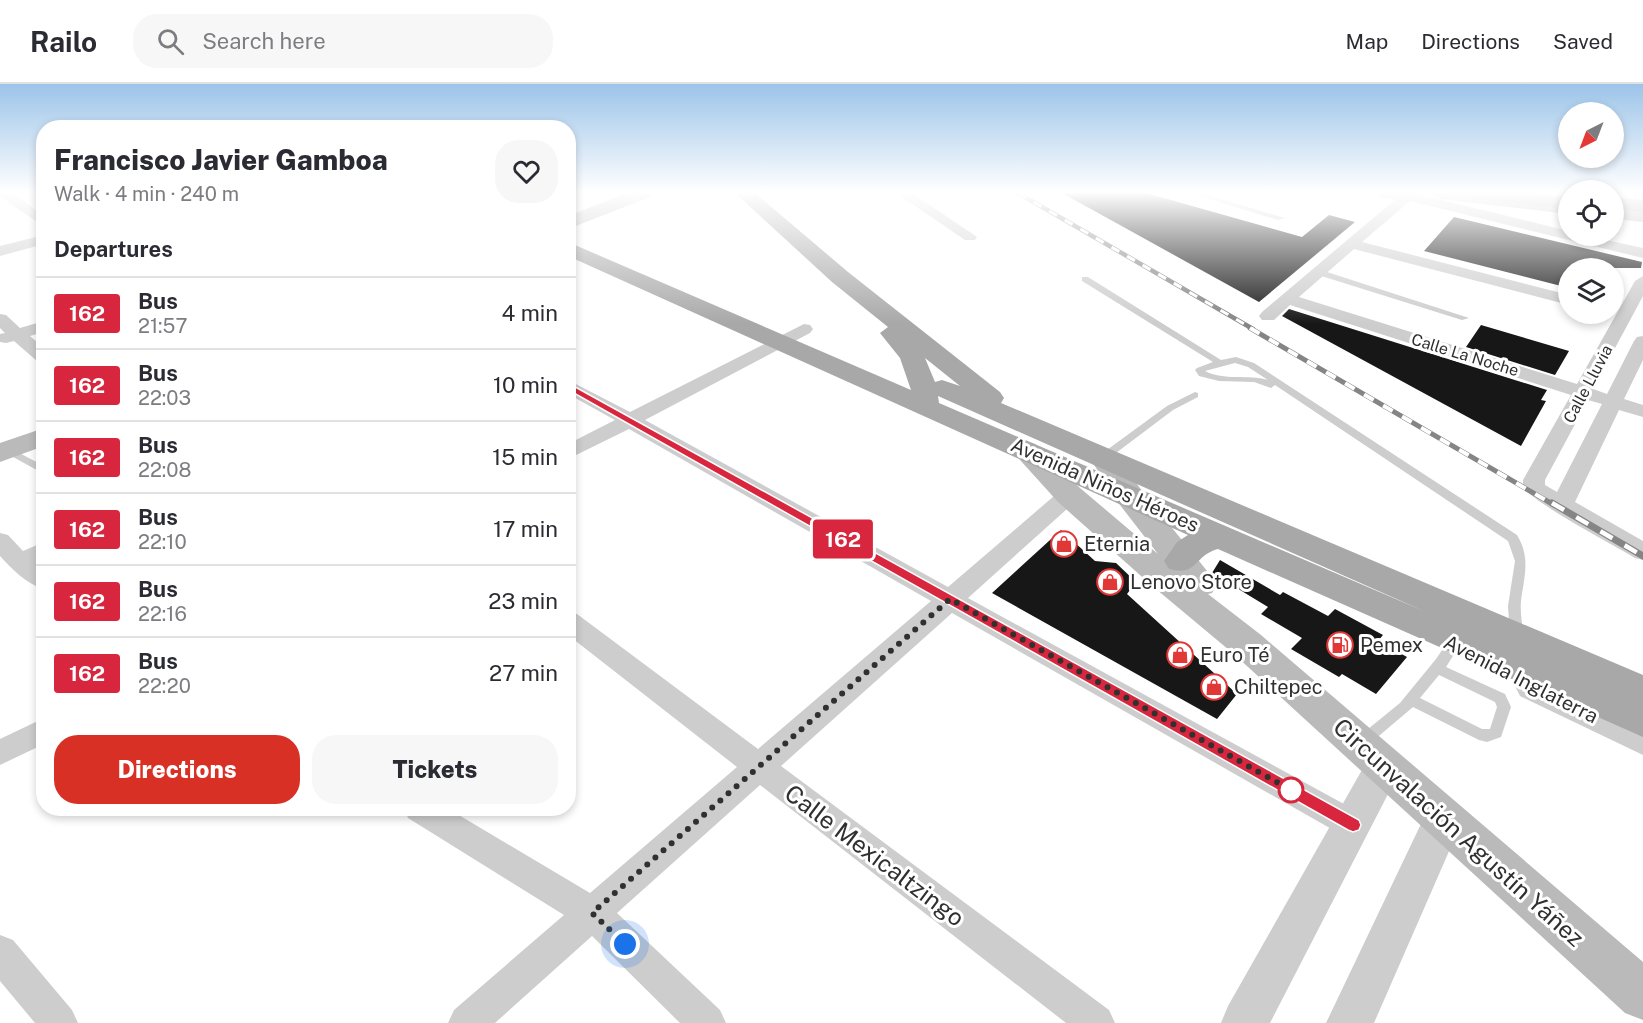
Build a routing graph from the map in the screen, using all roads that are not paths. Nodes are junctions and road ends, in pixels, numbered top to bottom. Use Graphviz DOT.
graph roads {
  1 [pos="594,237"];
  2 [pos="794,237"];
  3 [pos="1358,237"];
  4 [pos="36,241"];
  5 [pos="1351,244"];
  6 [pos="1617,246"];
  7 [pos="0,251"];
  8 [pos="576,252"];
  9 [pos="1643,252"];
  10 [pos="1318,272"];
  11 [pos="840,277"];
  12 [pos="1085,279"];
  13 [pos="1643,280"];
  14 [pos="1558,297"];
  15 [pos="1287,299"];
  16 [pos="1627,315"];
  17 [pos="1268,316"];
  18 [pos="1464,318"];
  19 [pos="0,319"];
  20 [pos="36,329"];
  21 [pos="804,329"];
  22 [pos="18,335"];
  23 [pos="825,338"];
  24 [pos="0,340"];
  25 [pos="780,341"];
  26 [pos="1643,341"];
  27 [pos="36,351"];
  28 [pos="1220,363"];
  29 [pos="890,366"];
  30 [pos="576,390"];
  31 [pos="924,393"];
  32 [pos="1583,393"];
  33 [pos="1195,395"];
  34 [pos="1613,402"];
  35 [pos="1643,411"];
  36 [pos="630,420"];
  37 [pos="1343,424"];
  38 [pos="1021,435"];
  39 [pos="36,439"];
  40 [pos="576,449"];
  41 [pos="4,452"];
  42 [pos="1104,457"];
  43 [pos="36,467"];
  44 [pos="1070,495"];
  45 [pos="1131,498"];
  46 [pos="1562,505"];
  47 [pos="1224,537"];
  48 [pos="0,541"];
  49 [pos="1643,552"];
  50 [pos="36,554"];
  51 [pos="1181,561"];
  52 [pos="20,563"];
  53 [pos="36,575"];
  54 [pos="950,599"];
  55 [pos="576,627"];
  56 [pos="1517,637"];
  57 [pos="1248,645"];
  58 [pos="1448,651"];
  59 [pos="1643,691"];
  60 [pos="1411,700"];
  61 [pos="1643,721"];
  62 [pos="36,734"];
  63 [pos="1643,740"];
  64 [pos="0,753"];
  65 [pos="1372,754"];
  66 [pos="760,766"];
  67 [pos="432,816"];
  68 [pos="1444,817"];
  69 [pos="1353,825"];
  70 [pos="592,913"];
  71 [pos="0,952"];
  72 [pos="1643,995"];
  73 [pos="59,1023"];
  74 [pos="466,1023"];
  75 [pos="707,1023"];
  76 [pos="1096,1023"];
  77 [pos="1245,1023"];
  78 [pos="1350,1023"];
  1 -- 21 [label="main road"];
  2 -- 11 [label="main road, Circunvalación Agustín Yáñez"];
  3 -- 5 [label="street"];
  4 -- 7 [label="street"];
  5 -- 10 [label="street"];
  5 -- 14 [label="street"];
  6 -- 9 [label="street"];
  8 -- 25 [label="main road, Avenida Niños Héroes"];
  10 -- 15 [label="street"];
  10 -- 18 [label="lane"];
  11 -- 31 [label="main road, Circunvalación Agustín Yáñez"];
  11 -- 38 [label="main road, Circunvalación Agustín Yáñez"];
  12 -- 28 [label="lane"];
  13 -- 16 [label="street, Calle Lluvia"];
  15 -- 17 [label="street"];
  15 -- 32 [label="street, Calle La Noche"];
  16 -- 32 [label="street, Calle Lluvia"];
  19 -- 22 [label="street"];
  20 -- 22 [label="street"];
  21 -- 23 [label="main road"];
  21 -- 25 [label="street"];
  22 -- 24 [label="street"];
  22 -- 27 [label="street"];
  25 -- 31 [label="main road, Avenida Niños Héroes"];
  25 -- 36 [label="street"];
  26 -- 34 [label="street, Calle Lluvia"];
  28 -- 37 [label="lane"];
  28 -- 37 [label="lane"];
  29 -- 31 [label="main road, Avenida Niños Héroes"];
  30 -- 36 [label="street"];
  31 -- 38 [label="main road, Avenida Niños Héroes"];
  32 -- 34 [label="street, Calle La Noche"];
  32 -- 46 [label="street, Calle Lluvia"];
  33 -- 42 [label="lane"];
  34 -- 35 [label="street, Calle La Noche"];
  34 -- 46 [label="street, Calle Lluvia"];
  36 -- 40 [label="street"];
  36 -- 54 [label="street"];
  37 -- 56 [label="lane"];
  38 -- 42 [label="main road, Avenida Niños Héroes"];
  38 -- 44 [label="main road, Circunvalación Agustín Yáñez"];
  38 -- 45 [label="main road, Avenida Niños Héroes"];
  39 -- 41 [label="main road"];
  41 -- 43 [label="lane"];
  42 -- 45 [label="main road, Circunvalación Agustín Yáñez"];
  42 -- 56 [label="main road, Avenida Niños Héroes"];
  44 -- 54 [label="street"];
  44 -- 57 [label="main road, Circunvalación Agustín Yáñez"];
  45 -- 47 [label="main road, Avenida Niños Héroes"];
  45 -- 51 [label="main road, Circunvalación Agustín Yáñez"];
  46 -- 49 [label="street"];
  47 -- 51 [label="main road"];
  47 -- 58 [label="main road, Avenida Niños Héroes"];
  48 -- 52 [label="street"];
  50 -- 52 [label="street"];
  51 -- 57 [label="main road, Circunvalación Agustín Yáñez"];
  52 -- 53 [label="street"];
  54 -- 66 [label="street"];
  54 -- 69 [label="street"];
  55 -- 66 [label="street, Calle Mexicaltzingo"];
  56 -- 59 [label="main road, Avenida Niños Héroes"];
  57 -- 65 [label="main road, Circunvalación Agustín Yáñez"];
  58 -- 60 [label="lane"];
  58 -- 60 [label="lane"];
  58 -- 61 [label="main road, Avenida Niños Héroes"];
  58 -- 63 [label="street, Avenida Inglaterra"];
  60 -- 65 [label="lane"];
  62 -- 64 [label="street"];
  65 -- 68 [label="main road, Circunvalación Agustín Yáñez"];
  65 -- 69 [label="street"];
  66 -- 70 [label="street"];
  66 -- 76 [label="street, Calle Mexicaltzingo"];
  67 -- 70 [label="street"];
  68 -- 72 [label="main road, Circunvalación Agustín Yáñez"];
  68 -- 78 [label="street"];
  69 -- 77 [label="street"];
  70 -- 74 [label="street"];
  70 -- 75 [label="street"];
  71 -- 73 [label="street"];
}
